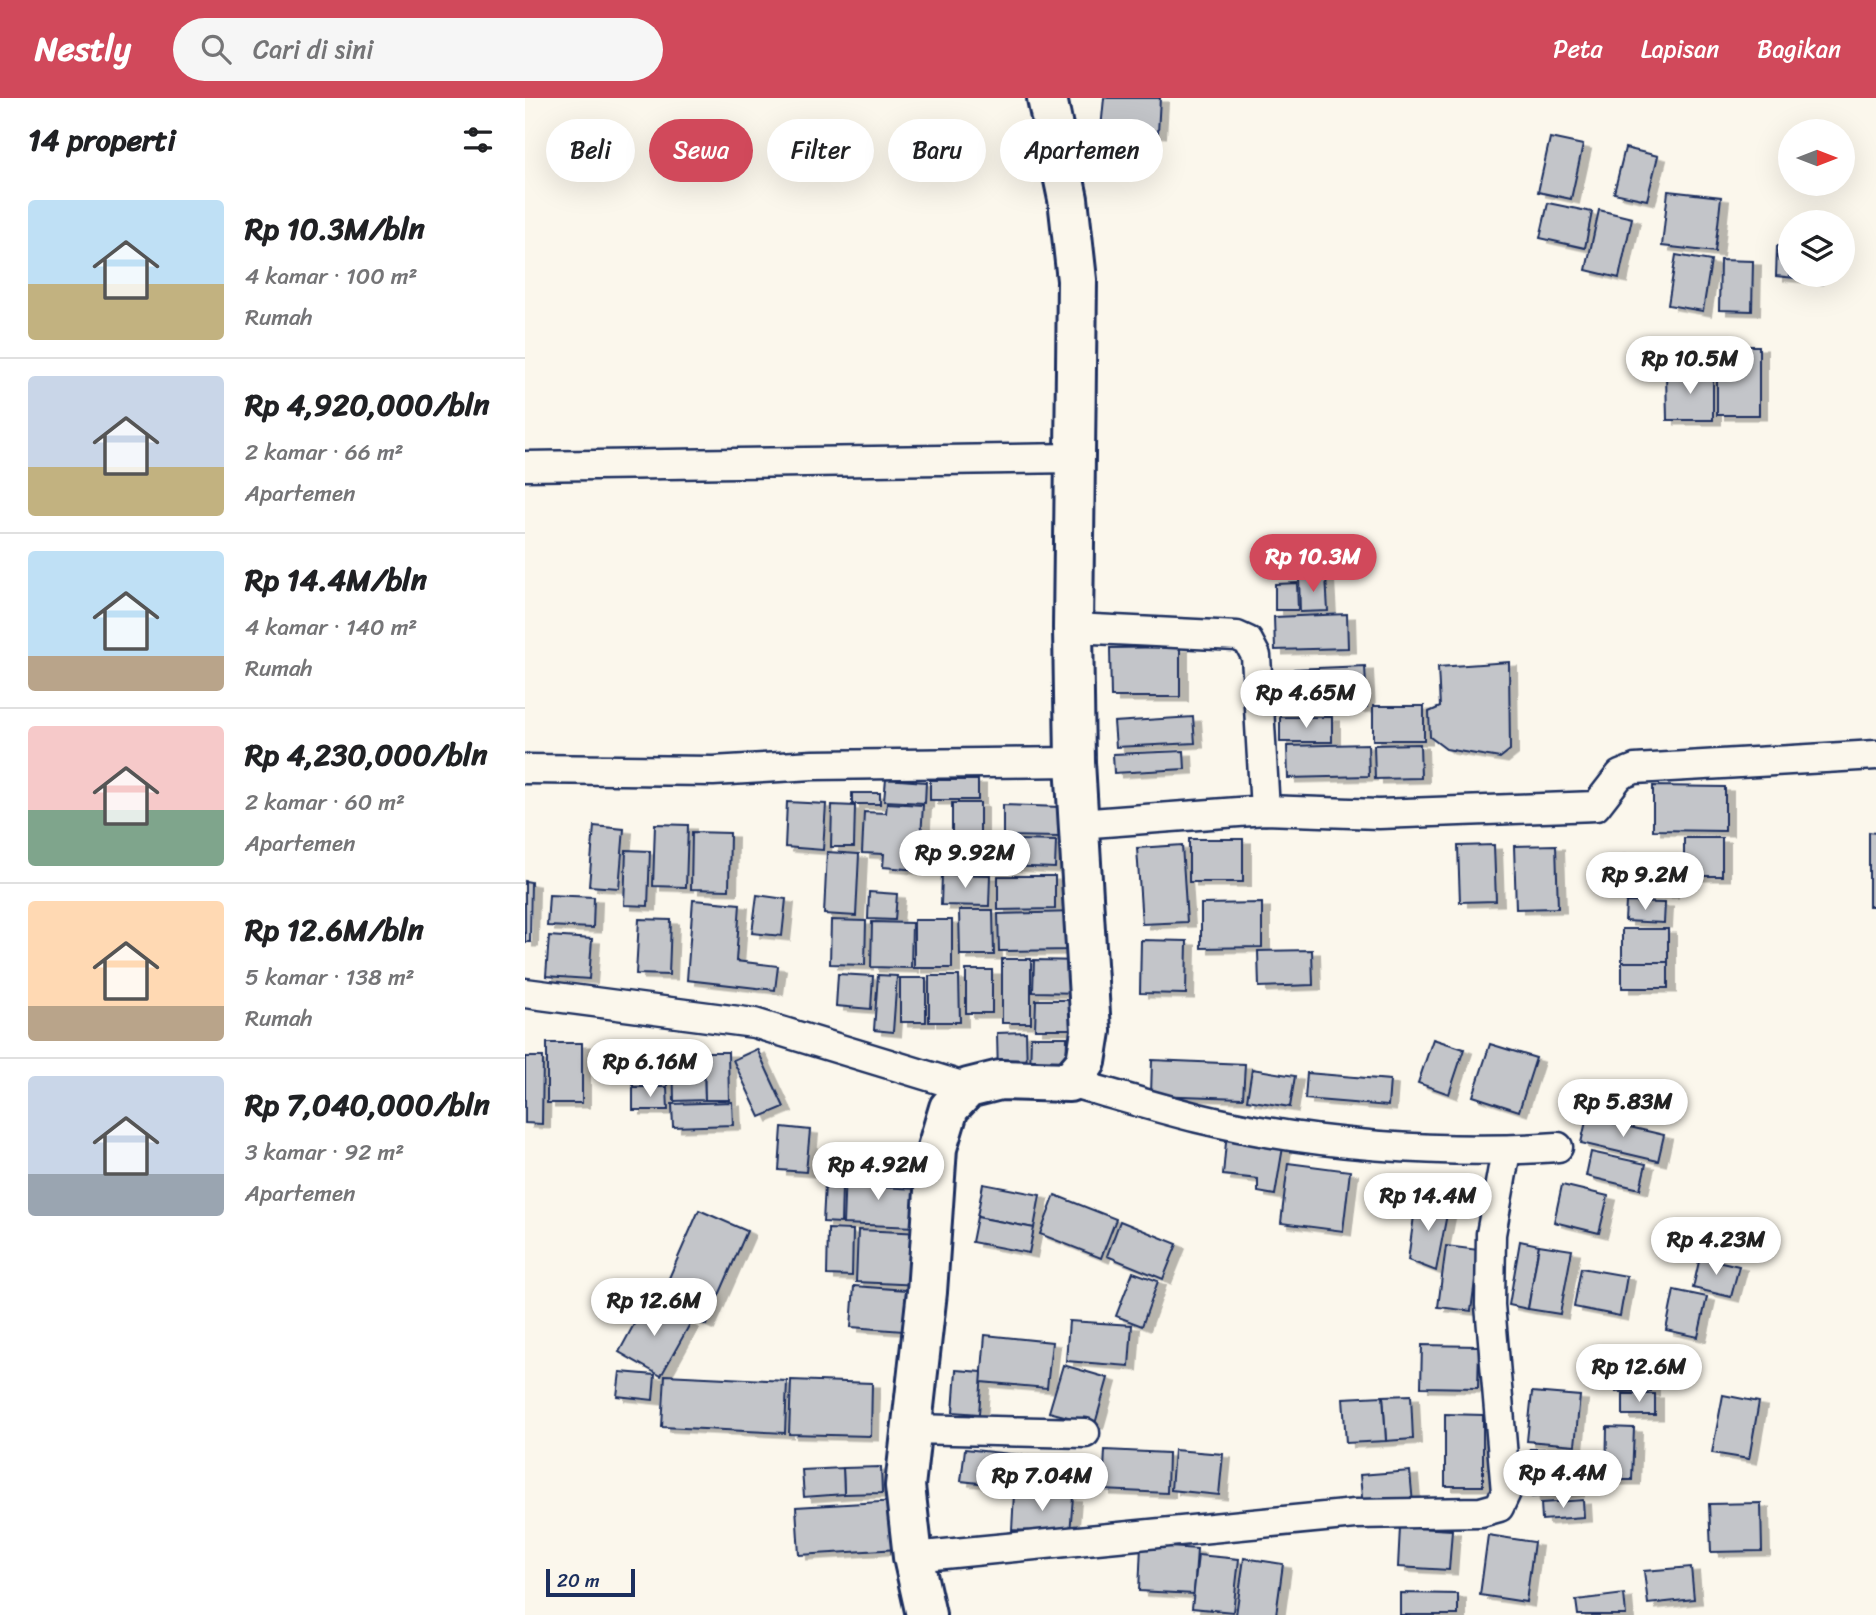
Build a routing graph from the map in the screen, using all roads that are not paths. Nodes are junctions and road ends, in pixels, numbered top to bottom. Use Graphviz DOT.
graph roads {
  1 [pos="1047,98"];
  2 [pos="1076,458"];
  3 [pos="525,466"];
  4 [pos="1073,628"];
  5 [pos="1876,755"];
  6 [pos="1075,762"];
  7 [pos="525,769"];
  8 [pos="1265,810"];
  9 [pos="1079,824"];
  10 [pos="525,993"];
  11 [pos="1069,1082"];
  12 [pos="968,1088"];
  13 [pos="1559,1147"];
  14 [pos="1506,1151"];
  15 [pos="911,1429"];
  16 [pos="1085,1433"];
  17 [pos="913,1557"];
  18 [pos="926,1615"];
  1 -- 2 [label="street"];
  2 -- 3 [label="street"];
  2 -- 4 [label="street"];
  4 -- 6 [label="street"];
  4 -- 8 [label="street"];
  5 -- 8 [label="street"];
  6 -- 7 [label="street"];
  6 -- 9 [label="street"];
  8 -- 9 [label="street"];
  9 -- 11 [label="street"];
  10 -- 12 [label="street"];
  11 -- 12 [label="street"];
  11 -- 14 [label="street"];
  12 -- 15 [label="street"];
  13 -- 14 [label="street"];
  14 -- 17 [label="street"];
  15 -- 16 [label="street"];
  15 -- 17 [label="street"];
  17 -- 18 [label="street"];
}
